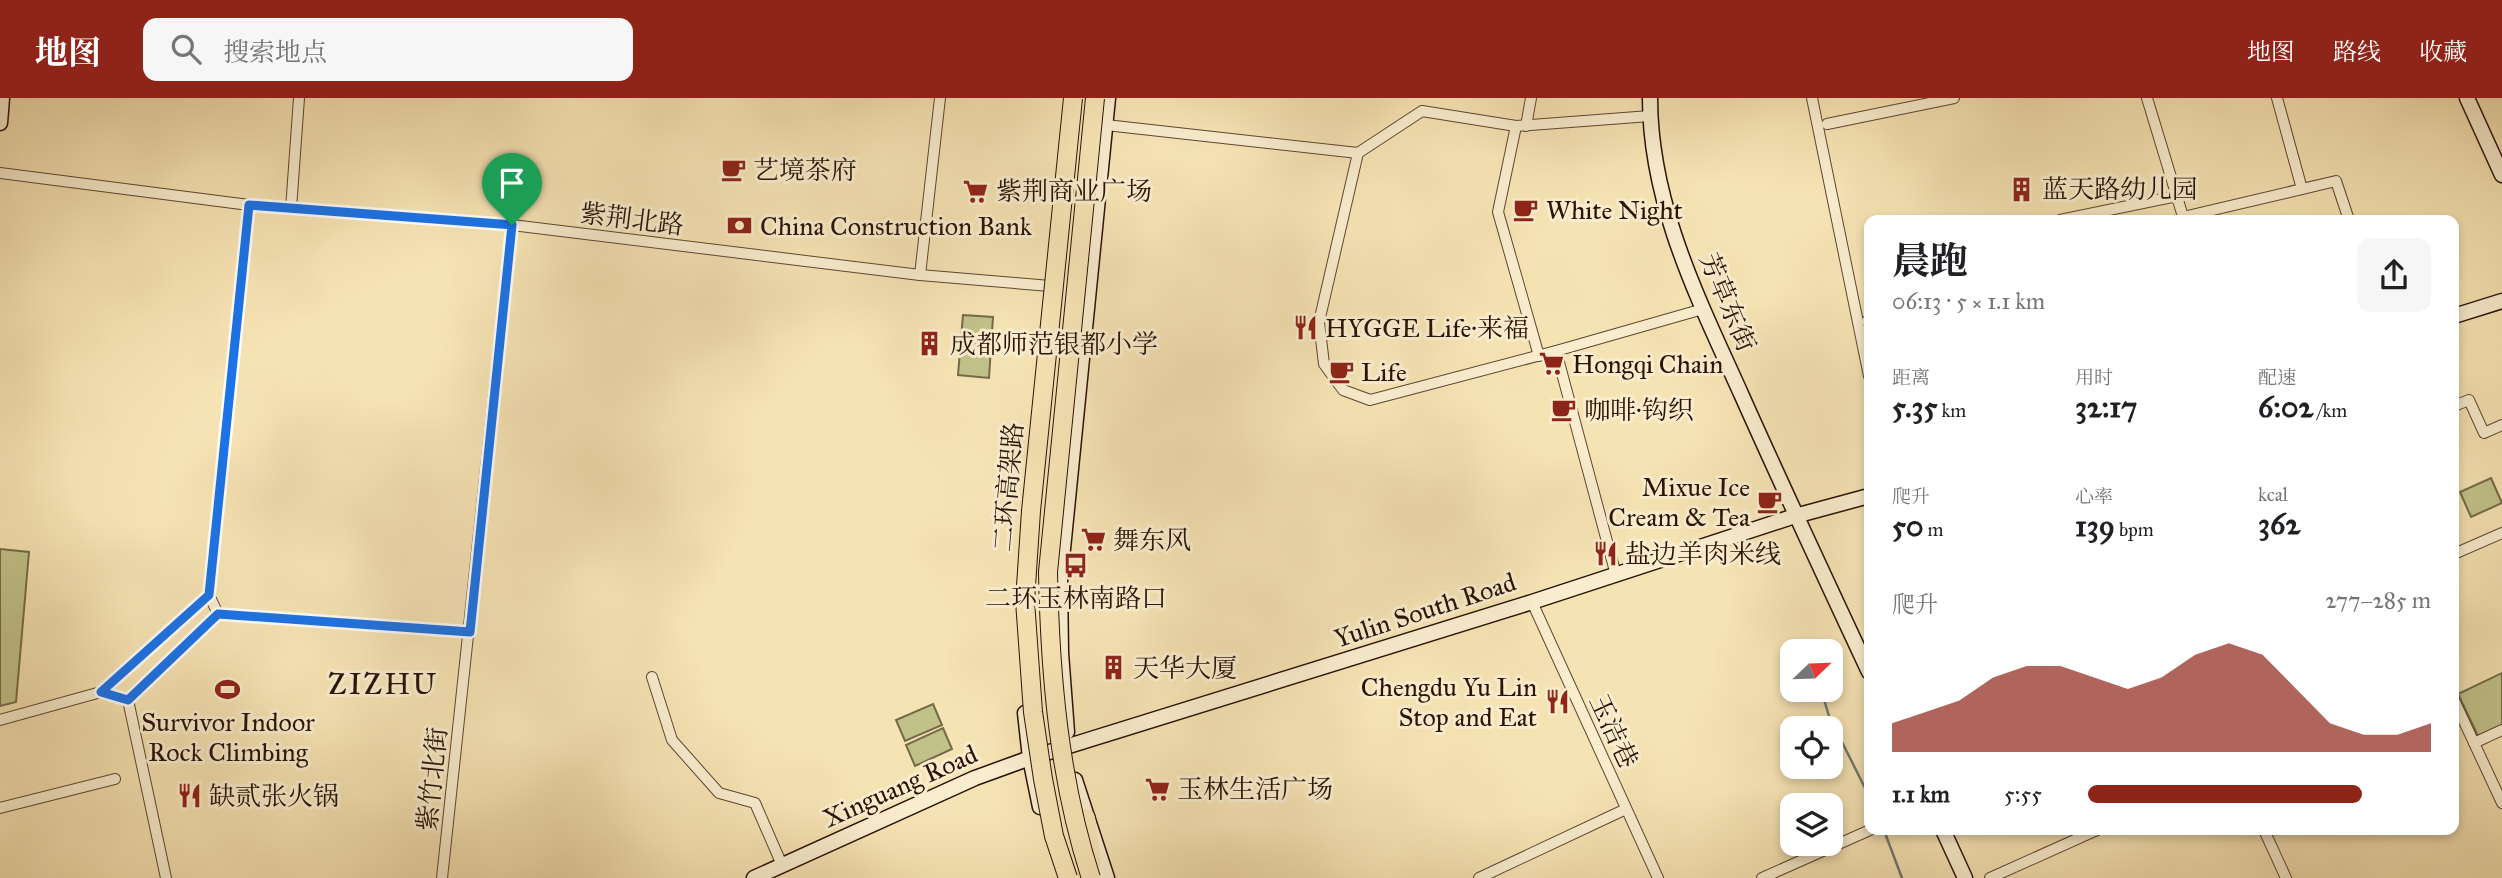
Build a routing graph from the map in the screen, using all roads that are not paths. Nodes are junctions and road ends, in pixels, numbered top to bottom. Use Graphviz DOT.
graph roads {
  1 [pos="2,98"];
  2 [pos="299,98"];
  3 [pos="940,98"];
  4 [pos="1072,98"];
  5 [pos="1095,98"];
  6 [pos="1108,98"];
  7 [pos="1531,98"];
  8 [pos="1650,98"];
  9 [pos="1812,98"];
  10 [pos="1954,98"];
  11 [pos="2147,98"];
  12 [pos="2277,98"];
  13 [pos="2468,98"];
  14 [pos="1650,116"];
  15 [pos="0,122"];
  16 [pos="1827,124"];
  17 [pos="1106,125"];
  18 [pos="1521,126"];
  19 [pos="1358,153"];
  20 [pos="0,173"];
  21 [pos="2502,175"];
  22 [pos="2302,189"];
  23 [pos="2176,197"];
  24 [pos="249,205"];
  25 [pos="291,209"];
  26 [pos="2085,215"];
  27 [pos="2182,215"];
  28 [pos="2199,215"];
  29 [pos="2347,215"];
  30 [pos="512,225"];
  31 [pos="920,275"];
  32 [pos="1050,286"];
  33 [pos="2502,301"];
  34 [pos="1703,309"];
  35 [pos="2459,314"];
  36 [pos="1556,351"];
  37 [pos="1864,352"];
  38 [pos="1539,356"];
  39 [pos="2459,404"];
  40 [pos="2502,425"];
  41 [pos="1864,497"];
  42 [pos="1795,516"];
  43 [pos="2502,533"];
  44 [pos="2459,552"];
  45 [pos="1616,575"];
  46 [pos="209,595"];
  47 [pos="1532,602"];
  48 [pos="218,614"];
  49 [pos="470,632"];
  50 [pos="1864,661"];
  51 [pos="652,677"];
  52 [pos="101,692"];
  53 [pos="128,700"];
  54 [pos="2459,711"];
  55 [pos="0,720"];
  56 [pos="2502,730"];
  57 [pos="2474,743"];
  58 [pos="1068,746"];
  59 [pos="1030,758"];
  60 [pos="115,779"];
  61 [pos="1035,784"];
  62 [pos="2502,803"];
  63 [pos="0,808"];
  64 [pos="1626,809"];
  65 [pos="1086,818"];
  66 [pos="1864,833"];
  67 [pos="1945,835"];
  68 [pos="2084,835"];
  69 [pos="2266,835"];
  70 [pos="782,865"];
  71 [pos="166,878"];
  72 [pos="442,878"];
  73 [pos="754,878"];
  74 [pos="1059,878"];
  75 [pos="1067,878"];
  76 [pos="1091,878"];
  77 [pos="1097,878"];
  78 [pos="1107,878"];
  79 [pos="1479,878"];
  80 [pos="1658,878"];
  81 [pos="1762,878"];
  82 [pos="1965,878"];
  83 [pos="1990,878"];
  84 [pos="2286,878"];
  1 -- 15 [label="main road"];
  2 -- 25 [label="street"];
  3 -- 31 [label="street"];
  4 -- 32 [label="main road"];
  4 -- 75 [label="highway, 二环高架路, bridge"];
  5 -- 76 [label="highway, 二环高架路, bridge"];
  6 -- 17 [label="main road"];
  7 -- 18 [label="street"];
  8 -- 14 [label="main road, 芳草东街"];
  9 -- 37 [label="street"];
  10 -- 16 [label="street"];
  11 -- 23 [label="street"];
  12 -- 22 [label="street"];
  13 -- 21 [label="main road"];
  14 -- 18 [label="street"];
  14 -- 34 [label="main road, 芳草东街"];
  17 -- 19 [label="street"];
  17 -- 58 [label="main road"];
  18 -- 19 [label="street"];
  18 -- 38 [label="street"];
  19 -- 38 [label="street"];
  20 -- 24 [label="street, 紫荆北路"];
  22 -- 28 [label="street"];
  22 -- 29 [label="street"];
  23 -- 26 [label="street"];
  23 -- 27 [label="street"];
  24 -- 25 [label="street, 紫荆北路"];
  24 -- 46 [label="street"];
  25 -- 30 [label="street, 紫荆北路"];
  30 -- 31 [label="street, 紫荆北路"];
  30 -- 49 [label="street, 紫竹北街"];
  31 -- 32 [label="street, 紫荆北路"];
  32 -- 59 [label="main road"];
  33 -- 35 [label="main road"];
  34 -- 36 [label="street"];
  34 -- 42 [label="main road, 芳草东街"];
  36 -- 38 [label="street"];
  36 -- 45 [label="street"];
  39 -- 40 [label="street"];
  41 -- 42 [label="main road, Yulin South Road"];
  42 -- 45 [label="main road, Yulin South Road"];
  42 -- 50 [label="main road, 芳草东街"];
  43 -- 44 [label="street"];
  45 -- 47 [label="main road, Yulin South Road"];
  46 -- 48 [label="street"];
  46 -- 52 [label="street"];
  47 -- 58 [label="main road, Yulin South Road"];
  47 -- 64 [label="street, 玉洁巷"];
  48 -- 49 [label="street"];
  48 -- 53 [label="street"];
  49 -- 72 [label="street, 紫竹北街"];
  51 -- 70 [label="street"];
  52 -- 53 [label="street"];
  52 -- 55 [label="street"];
  53 -- 71 [label="street"];
  54 -- 57 [label="street"];
  56 -- 57 [label="street"];
  57 -- 62 [label="street"];
  58 -- 59 [label="main road, Xinguang Road"];
  58 -- 65 [label="main road"];
  59 -- 61 [label="main road"];
  59 -- 70 [label="main road, Xinguang Road"];
  60 -- 63 [label="street"];
  61 -- 74 [label="main road"];
  61 -- 75 [label="highway"];
  64 -- 79 [label="street"];
  64 -- 80 [label="street, 玉洁巷"];
  65 -- 77 [label="highway"];
  65 -- 78 [label="main road"];
  66 -- 81 [label="street"];
  67 -- 82 [label="main road"];
  68 -- 83 [label="street"];
  69 -- 84 [label="street"];
  70 -- 73 [label="main road, Xinguang Road"];
}
